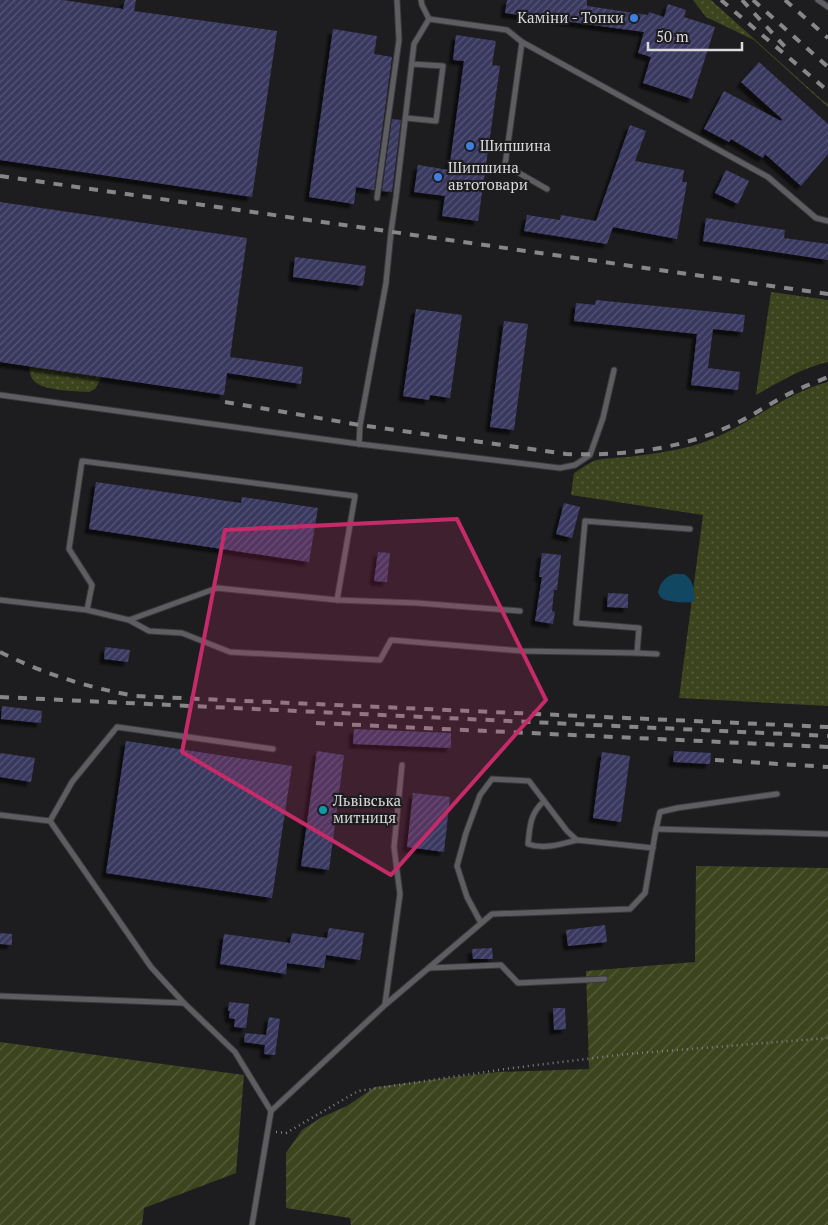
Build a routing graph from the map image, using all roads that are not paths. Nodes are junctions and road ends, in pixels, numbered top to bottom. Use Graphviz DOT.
graph roads {
  1 [pos="397,0"];
  2 [pos="421,0"];
  3 [pos="818,0"];
  4 [pos="828,7"];
  5 [pos="429,19"];
  6 [pos="522,42"];
  7 [pos="412,64"];
  8 [pos="406,118"];
  9 [pos="547,189"];
  10 [pos="377,198"];
  11 [pos="828,222"];
  12 [pos="614,370"];
  13 [pos="0,395"];
  14 [pos="359,444"];
  15 [pos="690,529"];
  16 [pos="0,600"];
  17 [pos="337,600"];
  18 [pos="87,610"];
  19 [pos="520,610"];
  20 [pos="129,620"];
  21 [pos="637,653"];
  22 [pos="658,654"];
  23 [pos="273,750"];
  24 [pos="402,764"];
  25 [pos="777,794"];
  26 [pos="544,801"];
  27 [pos="0,816"];
  28 [pos="50,821"];
  29 [pos="656,829"];
  30 [pos="828,834"];
  31 [pos="578,840"];
  32 [pos="653,848"];
  33 [pos="481,923"];
  34 [pos="429,968"];
  35 [pos="606,979"];
  36 [pos="0,996"];
  37 [pos="184,1003"];
  38 [pos="385,1005"];
  39 [pos="271,1111"];
  40 [pos="252,1225"];
  1 -- 10 [label="lane"];
  2 -- 5 [label="lane"];
  3 -- 4 [label="lane"];
  5 -- 6 [label="lane"];
  5 -- 7 [label="lane"];
  6 -- 9 [label="lane"];
  6 -- 11 [label="lane"];
  7 -- 8 [label="lane"];
  7 -- 8 [label="lane"];
  8 -- 14 [label="lane"];
  12 -- 14 [label="lane"];
  13 -- 14 [label="lane"];
  15 -- 21 [label="lane"];
  16 -- 18 [label="lane"];
  17 -- 18 [label="lane"];
  17 -- 19 [label="lane"];
  17 -- 20 [label="lane"];
  18 -- 20 [label="lane"];
  20 -- 21 [label="lane"];
  21 -- 22 [label="lane"];
  23 -- 28 [label="lane"];
  24 -- 38 [label="lane"];
  25 -- 29 [label="lane"];
  26 -- 31 [label="lane"];
  26 -- 31 [label="lane"];
  26 -- 33 [label="lane"];
  27 -- 28 [label="lane"];
  28 -- 37 [label="lane"];
  29 -- 30 [label="lane"];
  29 -- 32 [label="lane"];
  31 -- 32 [label="lane"];
  32 -- 33 [label="lane"];
  33 -- 34 [label="lane"];
  34 -- 35 [label="lane"];
  34 -- 38 [label="lane"];
  36 -- 37 [label="lane"];
  37 -- 39 [label="lane"];
  38 -- 39 [label="lane"];
  39 -- 40 [label="lane"];
}
